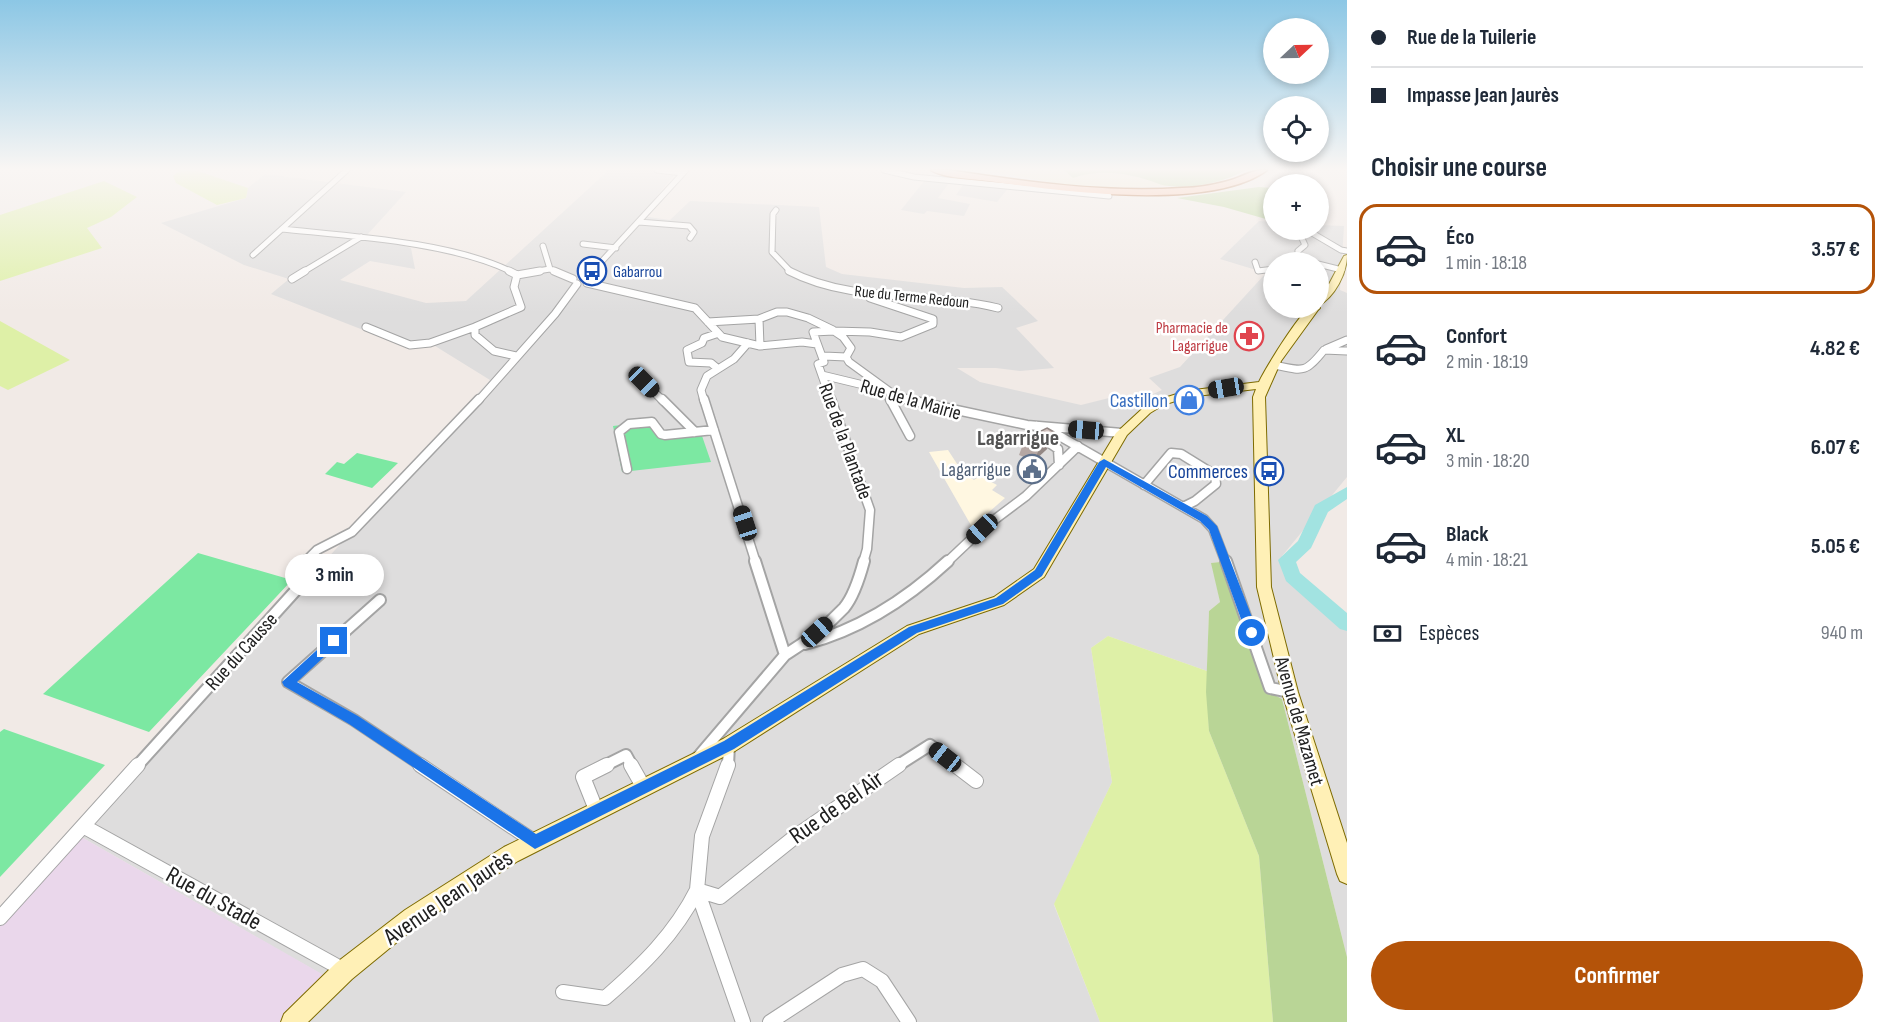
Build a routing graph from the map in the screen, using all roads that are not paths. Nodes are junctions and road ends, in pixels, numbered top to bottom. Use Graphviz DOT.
graph roads {
  1 [pos="294,218"];
  2 [pos="643,218"];
  3 [pos="773,218"];
  4 [pos="639,222"];
  5 [pos="282,229"];
  6 [pos="361,237"];
  7 [pos="690,238"];
  8 [pos="1303,240"];
  9 [pos="1324,240"];
  10 [pos="583,244"];
  11 [pos="543,246"];
  12 [pos="616,248"];
  13 [pos="1298,251"];
  14 [pos="1347,251"];
  15 [pos="253,255"];
  16 [pos="1347,258"];
  17 [pos="1255,262"];
  18 [pos="1329,267"];
  19 [pos="550,269"];
  20 [pos="1263,270"];
  21 [pos="1342,270"];
  22 [pos="517,274"];
  23 [pos="292,279"];
  24 [pos="581,281"];
  25 [pos="839,288"];
  26 [pos="1329,288"];
  27 [pos="998,308"];
  28 [pos="1306,318"];
  29 [pos="759,319"];
  30 [pos="708,322"];
  31 [pos="366,327"];
  32 [pos="476,327"];
  33 [pos="834,331"];
  34 [pos="716,334"];
  35 [pos="1347,340"];
  36 [pos="748,343"];
  37 [pos="817,344"];
  38 [pos="760,346"];
  39 [pos="1324,350"];
  40 [pos="1347,351"];
  41 [pos="848,354"];
  42 [pos="516,356"];
  43 [pos="824,356"];
  44 [pos="1274,365"];
  45 [pos="717,368"];
  46 [pos="822,375"];
  47 [pos="644,382"];
  48 [pos="1262,385"];
  49 [pos="891,393"];
  50 [pos="1032,426"];
  51 [pos="714,430"];
  52 [pos="695,432"];
  53 [pos="1122,433"];
  54 [pos="910,436"];
  55 [pos="1078,446"];
  56 [pos="1104,462"];
  57 [pos="1059,465"];
  58 [pos="627,469"];
  59 [pos="1144,485"];
  60 [pos="1183,507"];
  61 [pos="380,600"];
  62 [pos="803,644"];
  63 [pos="785,655"];
  64 [pos="1290,692"];
  65 [pos="729,745"];
  66 [pos="694,761"];
  67 [pos="976,782"];
  68 [pos="644,788"];
  69 [pos="597,812"];
  70 [pos="83,826"];
  71 [pos="535,842"];
  72 [pos="1347,874"];
  73 [pos="697,890"];
  74 [pos="0,918"];
  75 [pos="344,970"];
  76 [pos="563,993"];
  77 [pos="292,1022"];
  78 [pos="743,1022"];
  79 [pos="771,1022"];
  80 [pos="909,1022"];
  1 -- 5 [label="street"];
  2 -- 4 [label="street, Rue du Causse"];
  3 -- 25 [label="street, Rue du Terme Redoun"];
  4 -- 7 [label="street"];
  4 -- 12 [label="street, Rue du Causse"];
  5 -- 6 [label="street"];
  5 -- 15 [label="street"];
  6 -- 22 [label="street"];
  6 -- 23 [label="street"];
  8 -- 13 [label="street"];
  9 -- 14 [label="street"];
  10 -- 12 [label="street"];
  11 -- 19 [label="street"];
  12 -- 24 [label="street, Rue du Causse"];
  16 -- 21 [label="main road"];
  17 -- 20 [label="street"];
  18 -- 21 [label="street"];
  19 -- 22 [label="street"];
  19 -- 24 [label="street"];
  21 -- 26 [label="main road"];
  22 -- 32 [label="street"];
  24 -- 30 [label="street"];
  24 -- 42 [label="street, Rue du Causse"];
  25 -- 27 [label="street, Rue du Terme Redoun"];
  25 -- 33 [label="street"];
  28 -- 44 [label="main road"];
  29 -- 30 [label="street"];
  29 -- 33 [label="street"];
  29 -- 38 [label="street"];
  30 -- 34 [label="street"];
  31 -- 32 [label="street"];
  32 -- 42 [label="street"];
  33 -- 37 [label="street"];
  33 -- 41 [label="street"];
  34 -- 36 [label="street"];
  34 -- 45 [label="street"];
  35 -- 39 [label="street"];
  36 -- 38 [label="street"];
  36 -- 45 [label="street"];
  37 -- 38 [label="street"];
  37 -- 43 [label="street"];
  39 -- 40 [label="street"];
  39 -- 44 [label="street"];
  41 -- 43 [label="street"];
  41 -- 49 [label="street"];
  42 -- 70 [label="street, Rue du Causse"];
  43 -- 46 [label="street"];
  44 -- 48 [label="main road"];
  45 -- 51 [label="street"];
  46 -- 49 [label="street, Rue de la Mairie"];
  46 -- 62 [label="street, Rue de la Plantade"];
  47 -- 52 [label="street"];
  48 -- 53 [label="main road, Avenue Jean Jaurès"];
  48 -- 64 [label="main road, Avenue de Mazamet"];
  49 -- 50 [label="street, Rue de la Mairie"];
  49 -- 54 [label="street"];
  50 -- 53 [label="street, Rue de la Mairie"];
  50 -- 55 [label="street, Rue de la Mairie"];
  50 -- 57 [label="street"];
  51 -- 52 [label="street"];
  51 -- 63 [label="street"];
  52 -- 58 [label="street"];
  53 -- 56 [label="main road, Avenue Jean Jaurès"];
  55 -- 56 [label="street, Rue de la Mairie"];
  55 -- 57 [label="street"];
  56 -- 59 [label="street, Rue de la Mairie"];
  56 -- 65 [label="main road, Avenue Jean Jaurès"];
  57 -- 62 [label="street"];
  59 -- 60 [label="street, Rue de la Mairie"];
  59 -- 60 [label="street"];
  60 -- 64 [label="street, Rue de la Mairie"];
  61 -- 71 [label="street"];
  62 -- 63 [label="street, Rue de la Plantade"];
  63 -- 66 [label="street, Rue de la Plantade"];
  64 -- 72 [label="main road, Avenue de Mazamet"];
  65 -- 66 [label="main road, Avenue Jean Jaurès"];
  65 -- 73 [label="street"];
  66 -- 68 [label="main road, Avenue Jean Jaurès"];
  67 -- 73 [label="street, Rue de Bel Air"];
  68 -- 69 [label="main road, Avenue Jean Jaurès"];
  68 -- 69 [label="street"];
  69 -- 71 [label="main road, Avenue Jean Jaurès"];
  70 -- 74 [label="street, Rue du Causse"];
  70 -- 75 [label="street, Rue du Stade"];
  71 -- 75 [label="main road, Avenue Jean Jaurès"];
  73 -- 76 [label="street"];
  73 -- 78 [label="street"];
  75 -- 77 [label="main road, Avenue Jean Jaurès"];
  79 -- 80 [label="street"];
}
